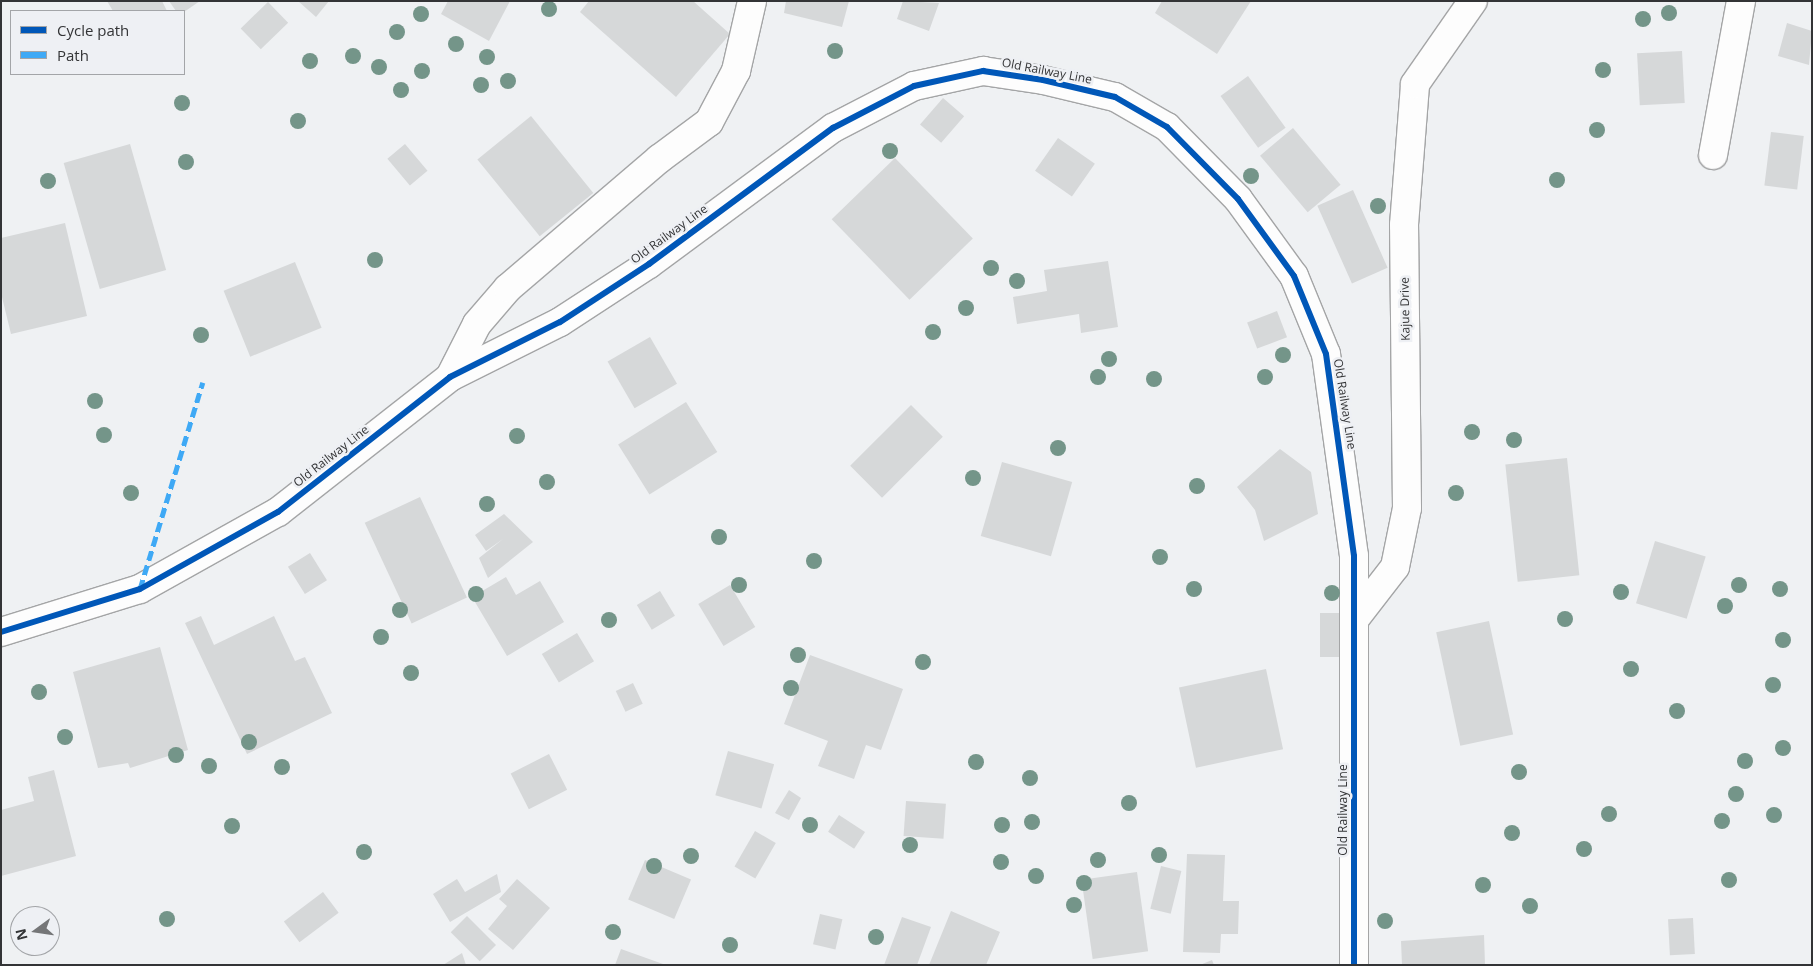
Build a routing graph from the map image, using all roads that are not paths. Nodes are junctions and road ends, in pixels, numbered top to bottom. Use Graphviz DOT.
graph roads {
  1 [pos="752,1"];
  2 [pos="1473,1"];
  3 [pos="1741,1"];
  4 [pos="1713,155"];
  5 [pos="450,377"];
  6 [pos="1354,620"];
  7 [pos="1,632"];
  8 [pos="1354,965"];
  1 -- 5 [label="street, Old Railway Line"];
  2 -- 6 [label="street, Kajue Drive"];
  3 -- 4 [label="street"];
  5 -- 6 [label="street, Old Railway Line"];
  5 -- 7 [label="street, Old Railway Line"];
  6 -- 8 [label="street, Old Railway Line"];
}
